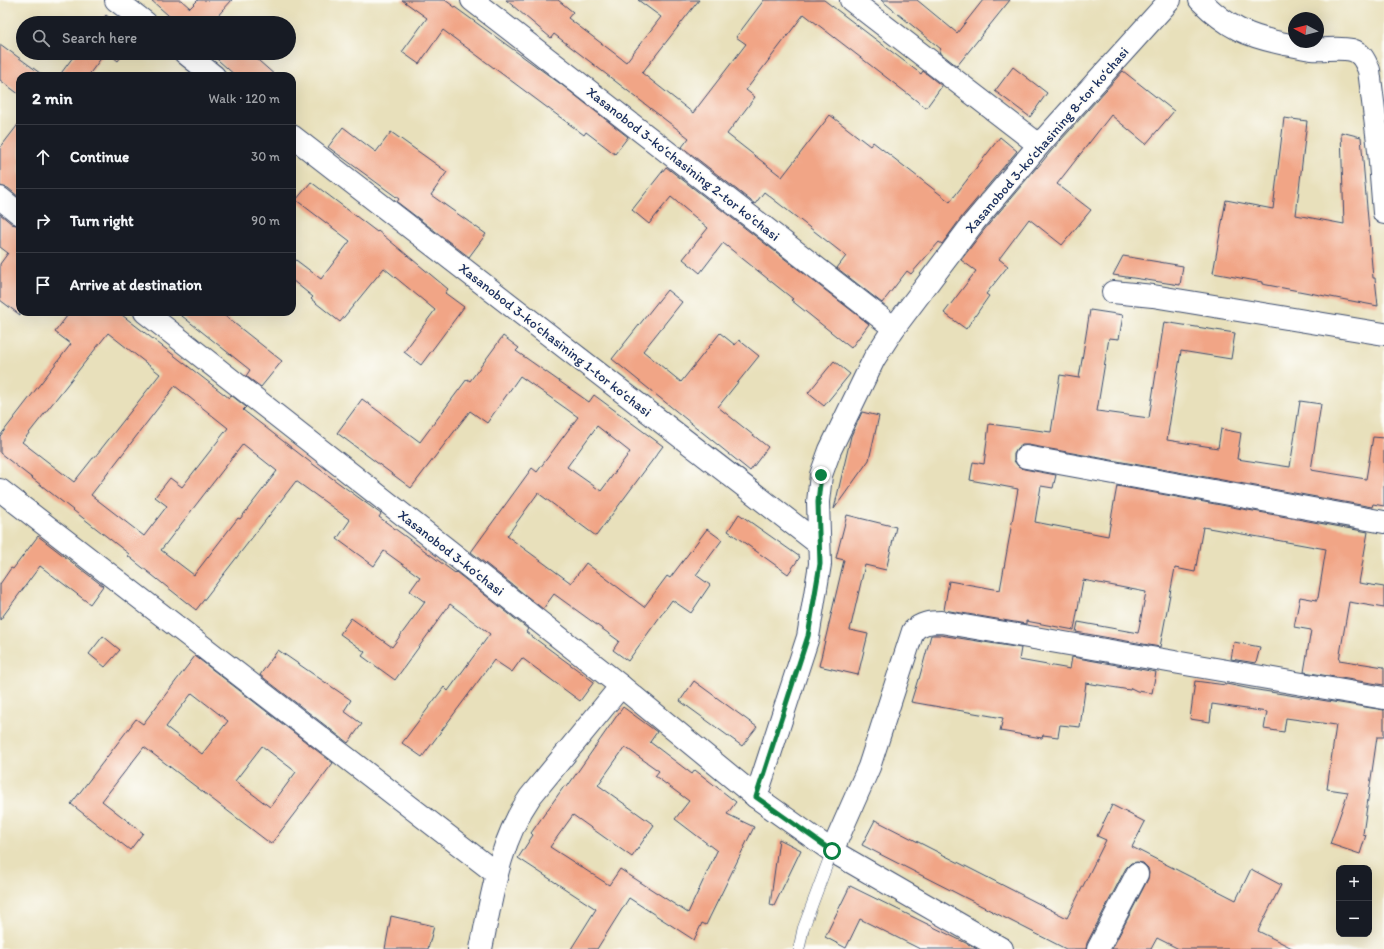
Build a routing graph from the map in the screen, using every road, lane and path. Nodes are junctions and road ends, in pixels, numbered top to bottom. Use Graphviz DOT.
graph roads {
  1 [pos="116,0"];
  2 [pos="472,0"];
  3 [pos="851,0"];
  4 [pos="1170,0"];
  5 [pos="1200,0"];
  6 [pos="137,16"];
  7 [pos="194,60"];
  8 [pos="209,72"];
  9 [pos="296,139"];
  10 [pos="1039,145"];
  11 [pos="1381,150"];
  12 [pos="0,198"];
  13 [pos="16,211"];
  14 [pos="1384,213"];
  15 [pos="1114,292"];
  16 [pos="150,316"];
  17 [pos="894,328"];
  18 [pos="1384,334"];
  19 [pos="1026,457"];
  20 [pos="0,490"];
  21 [pos="1384,522"];
  22 [pos="819,544"];
  23 [pos="621,686"];
  24 [pos="1384,698"];
  25 [pos="756,797"];
  26 [pos="832,851"];
  27 [pos="497,874"];
  28 [pos="1137,874"];
  29 [pos="481,949"];
  30 [pos="799,949"];
  31 [pos="1002,949"];
  32 [pos="1098,949"];
  1 -- 6 [label="street"];
  2 -- 17 [label="street, Xasanobod 3-koʻchasining 2-tor koʻchasi"];
  3 -- 10 [label="street"];
  4 -- 10 [label="street, Xasanobod 3-koʻchasining 8-tor koʻchasi"];
  5 -- 11 [label="street"];
  7 -- 8 [label="street"];
  9 -- 22 [label="street, Xasanobod 3-koʻchasining 1-tor koʻchasi"];
  10 -- 17 [label="street, Xasanobod 3-koʻchasining 8-tor koʻchasi"];
  11 -- 14 [label="street"];
  12 -- 13 [label="street"];
  15 -- 18 [label="street"];
  16 -- 23 [label="street, Xasanobod 3-koʻchasi"];
  17 -- 22 [label="street, Xasanobod 3-koʻchasining 8-tor koʻchasi"];
  19 -- 21 [label="street"];
  20 -- 27 [label="street"];
  22 -- 25 [label="street, Xasanobod 3-koʻchasining 8-tor koʻchasi"];
  23 -- 25 [label="street, Xasanobod 3-koʻchasi"];
  23 -- 27 [label="street"];
  24 -- 26 [label="street"];
  25 -- 26 [label="street, Xasanobod 3-koʻchasi"];
  26 -- 30 [label="lane"];
  26 -- 31 [label="street, Xasanobod 3-koʻchasi"];
  27 -- 29 [label="street"];
  28 -- 32 [label="street"];
}
